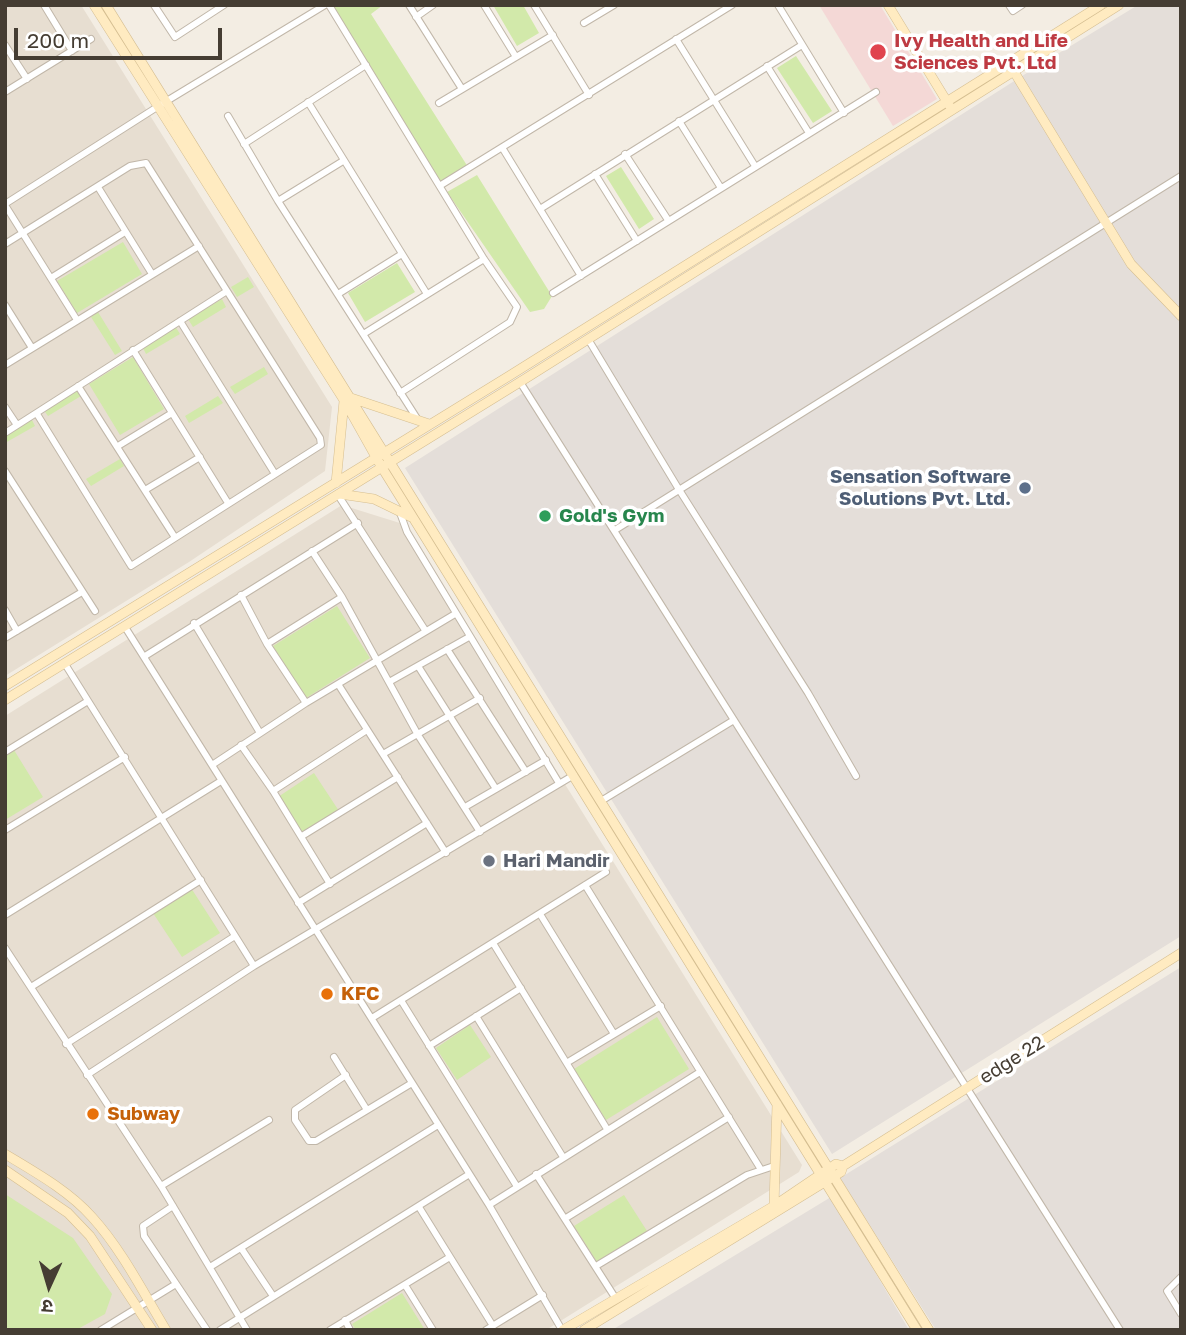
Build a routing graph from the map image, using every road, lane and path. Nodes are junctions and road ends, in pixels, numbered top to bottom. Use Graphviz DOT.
graph roads {
  1 [pos="44,5"];
  2 [pos="94,5"];
  3 [pos="106,5"];
  4 [pos="155,5"];
  5 [pos="225,5"];
  6 [pos="327,5"];
  7 [pos="408,5"];
  8 [pos="433,5"];
  9 [pos="484,5"];
  10 [pos="534,5"];
  11 [pos="614,5"];
  12 [pos="732,5"];
  13 [pos="778,5"];
  14 [pos="888,5"];
  15 [pos="1009,5"];
  16 [pos="1022,5"];
  17 [pos="1101,5"];
  18 [pos="1119,5"];
  19 [pos="416,17"];
  20 [pos="584,23"];
  21 [pos="553,36"];
  22 [pos="91,39"];
  23 [pos="676,39"];
  24 [pos="5,45"];
  25 [pos="802,45"];
  26 [pos="72,51"];
  27 [pos="516,57"];
  28 [pos="366,65"];
  29 [pos="768,66"];
  30 [pos="1012,69"];
  31 [pos="27,79"];
  32 [pos="462,89"];
  33 [pos="5,92"];
  34 [pos="876,92"];
  35 [pos="590,95"];
  36 [pos="715,100"];
  37 [pos="308,102"];
  38 [pos="439,103"];
  39 [pos="161,104"];
  40 [pos="949,105"];
  41 [pos="844,113"];
  42 [pos="228,116"];
  43 [pos="679,121"];
  44 [pos="809,133"];
  45 [pos="244,144"];
  46 [pos="503,149"];
  47 [pos="625,154"];
  48 [pos="343,161"];
  49 [pos="755,166"];
  50 [pos="595,174"];
  51 [pos="1181,176"];
  52 [pos="441,185"];
  53 [pos="97,187"];
  54 [pos="721,188"];
  55 [pos="278,201"];
  56 [pos="5,204"];
  57 [pos="540,209"];
  58 [pos="668,220"];
  59 [pos="1106,222"];
  60 [pos="125,232"];
  61 [pos="23,233"];
  62 [pos="637,241"];
  63 [pos="5,244"];
  64 [pos="199,246"];
  65 [pos="402,254"];
  66 [pos="484,259"];
  67 [pos="152,274"];
  68 [pos="581,276"];
  69 [pos="51,278"];
  70 [pos="227,291"];
  71 [pos="553,293"];
  72 [pos="338,294"];
  73 [pos="427,294"];
  74 [pos="5,305"];
  75 [pos="1181,316"];
  76 [pos="77,320"];
  77 [pos="180,321"];
  78 [pos="365,333"];
  79 [pos="588,339"];
  80 [pos="32,348"];
  81 [pos="133,350"];
  82 [pos="5,365"];
  83 [pos="520,382"];
  84 [pos="78,386"];
  85 [pos="400,393"];
  86 [pos="347,399"];
  87 [pos="5,407"];
  88 [pos="172,413"];
  89 [pos="37,414"];
  90 [pos="418,421"];
  91 [pos="429,424"];
  92 [pos="17,425"];
  93 [pos="5,433"];
  94 [pos="118,446"];
  95 [pos="384,456"];
  96 [pos="200,457"];
  97 [pos="382,466"];
  98 [pos="5,471"];
  99 [pos="275,474"];
  100 [pos="335,483"];
  101 [pos="678,488"];
  102 [pos="145,490"];
  103 [pos="339,495"];
  104 [pos="228,503"];
  105 [pos="398,509"];
  106 [pos="415,520"];
  107 [pos="358,523"];
  108 [pos="615,530"];
  109 [pos="174,536"];
  110 [pos="312,551"];
  111 [pos="82,592"];
  112 [pos="241,595"];
  113 [pos="342,597"];
  114 [pos="5,610"];
  115 [pos="95,611"];
  116 [pos="455,614"];
  117 [pos="194,623"];
  118 [pos="125,627"];
  119 [pos="425,630"];
  120 [pos="18,631"];
  121 [pos="469,637"];
  122 [pos="5,638"];
  123 [pos="267,644"];
  124 [pos="447,649"];
  125 [pos="145,656"];
  126 [pos="377,659"];
  127 [pos="65,663"];
  128 [pos="418,666"];
  129 [pos="389,682"];
  130 [pos="338,684"];
  131 [pos="5,686"];
  132 [pos="480,698"];
  133 [pos="5,700"];
  134 [pos="88,701"];
  135 [pos="306,704"];
  136 [pos="451,717"];
  137 [pos="734,720"];
  138 [pos="367,730"];
  139 [pos="260,733"];
  140 [pos="418,735"];
  141 [pos="241,745"];
  142 [pos="5,752"];
  143 [pos="383,754"];
  144 [pos="125,757"];
  145 [pos="546,760"];
  146 [pos="212,765"];
  147 [pos="526,772"];
  148 [pos="578,773"];
  149 [pos="856,776"];
  150 [pos="398,777"];
  151 [pos="221,781"];
  152 [pos="559,783"];
  153 [pos="496,789"];
  154 [pos="273,791"];
  155 [pos="601,801"];
  156 [pos="465,807"];
  157 [pos="163,817"];
  158 [pos="426,823"];
  159 [pos="5,830"];
  160 [pos="480,832"];
  161 [pos="302,836"];
  162 [pos="446,853"];
  163 [pos="606,872"];
  164 [pos="201,880"];
  165 [pos="330,884"];
  166 [pos="585,885"];
  167 [pos="299,903"];
  168 [pos="540,914"];
  169 [pos="5,915"];
  170 [pos="316,931"];
  171 [pos="235,936"];
  172 [pos="493,943"];
  173 [pos="5,948"];
  174 [pos="1181,953"];
  175 [pos="254,966"];
  176 [pos="31,987"];
  177 [pos="521,988"];
  178 [pos="401,1002"];
  179 [pos="661,1006"];
  180 [pos="476,1016"];
  181 [pos="372,1018"];
  182 [pos="614,1034"];
  183 [pos="66,1044"];
  184 [pos="429,1046"];
  185 [pos="334,1057"];
  186 [pos="568,1062"];
  187 [pos="700,1072"];
  188 [pos="87,1075"];
  189 [pos="346,1076"];
  190 [pos="412,1083"];
  191 [pos="967,1088"];
  192 [pos="777,1104"];
  193 [pos="367,1110"];
  194 [pos="729,1117"];
  195 [pos="269,1120"];
  196 [pos="438,1125"];
  197 [pos="607,1129"];
  198 [pos="5,1154"];
  199 [pos="563,1157"];
  200 [pos="774,1166"];
  201 [pos="760,1168"];
  202 [pos="5,1170"];
  203 [pos="536,1174"];
  204 [pos="468,1175"];
  205 [pos="828,1176"];
  206 [pos="516,1185"];
  207 [pos="161,1186"];
  208 [pos="489,1205"];
  209 [pos="173,1206"];
  210 [pos="774,1206"];
  211 [pos="419,1207"];
  212 [pos="566,1218"];
  213 [pos="241,1248"];
  214 [pos="450,1257"];
  215 [pos="596,1266"];
  216 [pos="210,1268"];
  217 [pos="1181,1277"];
  218 [pos="176,1284"];
  219 [pos="405,1285"];
  220 [pos="543,1295"];
  221 [pos="273,1296"];
  222 [pos="616,1299"];
  223 [pos="149,1302"];
  224 [pos="138,1308"];
  225 [pos="1181,1314"];
  226 [pos="239,1317"];
  227 [pos="345,1320"];
  228 [pos="493,1325"];
  229 [pos="101,1330"];
  230 [pos="152,1330"];
  231 [pos="166,1330"];
  232 [pos="207,1330"];
  233 [pos="220,1330"];
  234 [pos="247,1330"];
  235 [pos="330,1330"];
  236 [pos="351,1330"];
  237 [pos="433,1330"];
  238 [pos="486,1330"];
  239 [pos="563,1330"];
  240 [pos="583,1330"];
  241 [pos="917,1330"];
  242 [pos="929,1330"];
  243 [pos="1120,1330"];
  1 -- 26 [label="street"];
  2 -- 39 [label="main road"];
  3 -- 39 [label="main road"];
  4 -- 5 [label="street"];
  6 -- 28 [label="street"];
  6 -- 39 [label="street"];
  7 -- 19 [label="street"];
  8 -- 19 [label="street"];
  9 -- 27 [label="street"];
  10 -- 21 [label="street"];
  11 -- 20 [label="street"];
  12 -- 23 [label="street"];
  13 -- 25 [label="street"];
  14 -- 40 [label="main road"];
  15 -- 16 [label="street"];
  17 -- 30 [label="main road"];
  18 -- 30 [label="main road"];
  19 -- 32 [label="street"];
  21 -- 27 [label="street"];
  21 -- 35 [label="street"];
  22 -- 26 [label="street"];
  23 -- 35 [label="street"];
  23 -- 36 [label="street"];
  24 -- 31 [label="street"];
  25 -- 29 [label="street"];
  25 -- 41 [label="street"];
  26 -- 31 [label="street"];
  27 -- 32 [label="street"];
  28 -- 37 [label="street"];
  28 -- 52 [label="street"];
  29 -- 36 [label="street"];
  29 -- 44 [label="street"];
  30 -- 40 [label="main road"];
  30 -- 59 [label="main road"];
  31 -- 33 [label="street"];
  32 -- 38 [label="street"];
  34 -- 41 [label="street"];
  35 -- 46 [label="street"];
  36 -- 43 [label="street"];
  36 -- 49 [label="street"];
  37 -- 45 [label="street"];
  37 -- 48 [label="street"];
  39 -- 56 [label="street"];
  39 -- 86 [label="main road"];
  40 -- 79 [label="main road"];
  40 -- 91 [label="main road"];
  41 -- 44 [label="street"];
  42 -- 45 [label="street"];
  43 -- 47 [label="street"];
  43 -- 54 [label="street"];
  44 -- 49 [label="street"];
  45 -- 55 [label="street"];
  46 -- 52 [label="street"];
  46 -- 57 [label="street"];
  47 -- 50 [label="street"];
  47 -- 58 [label="street"];
  48 -- 55 [label="street"];
  48 -- 65 [label="street"];
  49 -- 54 [label="street"];
  50 -- 57 [label="street"];
  50 -- 62 [label="street"];
  51 -- 59 [label="street"];
  52 -- 66 [label="street"];
  53 -- 60 [label="street"];
  53 -- 61 [label="street"];
  53 -- 64 [label="street"];
  54 -- 58 [label="street"];
  55 -- 72 [label="street"];
  56 -- 61 [label="street"];
  57 -- 68 [label="street"];
  58 -- 62 [label="street"];
  59 -- 75 [label="main road"];
  59 -- 101 [label="street"];
  60 -- 67 [label="street"];
  60 -- 69 [label="street"];
  61 -- 63 [label="street"];
  61 -- 69 [label="street"];
  62 -- 68 [label="street"];
  64 -- 67 [label="street"];
  64 -- 70 [label="street"];
  65 -- 72 [label="street"];
  65 -- 73 [label="street"];
  66 -- 73 [label="street"];
  66 -- 85 [label="street"];
  67 -- 76 [label="street"];
  68 -- 71 [label="street"];
  69 -- 76 [label="street"];
  70 -- 77 [label="street"];
  70 -- 99 [label="street"];
  72 -- 78 [label="street"];
  73 -- 78 [label="street"];
  74 -- 80 [label="street"];
  76 -- 80 [label="street"];
  77 -- 81 [label="street"];
  77 -- 99 [label="street"];
  78 -- 85 [label="street"];
  79 -- 83 [label="main road"];
  79 -- 101 [label="street"];
  80 -- 82 [label="street"];
  81 -- 84 [label="street"];
  81 -- 88 [label="street"];
  83 -- 95 [label="main road"];
  83 -- 108 [label="street"];
  84 -- 89 [label="street"];
  84 -- 94 [label="street"];
  85 -- 90 [label="street"];
  86 -- 90 [label="main road"];
  86 -- 95 [label="main road"];
  86 -- 100 [label="main road"];
  87 -- 92 [label="street"];
  88 -- 94 [label="street"];
  88 -- 96 [label="street"];
  89 -- 92 [label="street"];
  89 -- 109 [label="street"];
  90 -- 91 [label="main road"];
  91 -- 95 [label="main road"];
  92 -- 93 [label="street"];
  94 -- 102 [label="street"];
  95 -- 97 [label="main road"];
  95 -- 100 [label="main road"];
  95 -- 148 [label="main road"];
  96 -- 102 [label="street"];
  96 -- 104 [label="street"];
  97 -- 103 [label="main road"];
  97 -- 106 [label="main road"];
  98 -- 111 [label="street"];
  99 -- 104 [label="street"];
  100 -- 131 [label="main road"];
  101 -- 108 [label="street"];
  101 -- 149 [label="street"];
  102 -- 109 [label="street"];
  103 -- 105 [label="main road"];
  103 -- 107 [label="street"];
  103 -- 118 [label="main road"];
  104 -- 109 [label="street"];
  105 -- 106 [label="main road"];
  105 -- 116 [label="street"];
  106 -- 148 [label="main road"];
  107 -- 110 [label="street"];
  107 -- 119 [label="street"];
  108 -- 137 [label="street"];
  110 -- 112 [label="street"];
  110 -- 113 [label="street"];
  111 -- 115 [label="street"];
  111 -- 120 [label="street"];
  112 -- 117 [label="street"];
  112 -- 123 [label="street"];
  113 -- 123 [label="street"];
  113 -- 126 [label="street"];
  114 -- 120 [label="street"];
  116 -- 119 [label="street"];
  116 -- 121 [label="street"];
  117 -- 125 [label="street"];
  117 -- 139 [label="street"];
  118 -- 125 [label="street"];
  118 -- 127 [label="main road"];
  119 -- 126 [label="street"];
  120 -- 122 [label="street"];
  121 -- 124 [label="street"];
  121 -- 145 [label="street"];
  123 -- 135 [label="street"];
  124 -- 128 [label="street"];
  124 -- 132 [label="street"];
  125 -- 146 [label="street"];
  126 -- 129 [label="street"];
  126 -- 130 [label="street"];
  127 -- 133 [label="main road"];
  127 -- 134 [label="street"];
  128 -- 129 [label="street"];
  128 -- 136 [label="street"];
  129 -- 140 [label="street"];
  130 -- 135 [label="street"];
  130 -- 138 [label="street"];
  132 -- 136 [label="street"];
  132 -- 147 [label="street"];
  134 -- 142 [label="street"];
  134 -- 144 [label="street"];
  135 -- 139 [label="street"];
  136 -- 140 [label="street"];
  136 -- 153 [label="street"];
  137 -- 155 [label="street"];
  137 -- 191 [label="street"];
  138 -- 143 [label="street"];
  138 -- 154 [label="street"];
  139 -- 141 [label="street"];
  140 -- 143 [label="street"];
  140 -- 156 [label="street"];
  141 -- 146 [label="street"];
  141 -- 154 [label="street"];
  143 -- 150 [label="street"];
  144 -- 157 [label="street"];
  144 -- 159 [label="street"];
  145 -- 147 [label="street"];
  145 -- 152 [label="street"];
  146 -- 151 [label="street"];
  147 -- 153 [label="street"];
  148 -- 152 [label="street"];
  148 -- 155 [label="main road"];
  148 -- 192 [label="main road"];
  150 -- 158 [label="street"];
  150 -- 161 [label="street"];
  151 -- 157 [label="street"];
  151 -- 167 [label="street"];
  152 -- 160 [label="street"];
  153 -- 156 [label="street"];
  154 -- 161 [label="street"];
  155 -- 205 [label="main road"];
  156 -- 160 [label="street"];
  157 -- 164 [label="street"];
  157 -- 169 [label="street"];
  158 -- 162 [label="street"];
  158 -- 165 [label="street"];
  160 -- 162 [label="street"];
  161 -- 165 [label="street"];
  162 -- 170 [label="street"];
  163 -- 166 [label="street"];
  164 -- 171 [label="street"];
  164 -- 176 [label="street"];
  165 -- 167 [label="street"];
  166 -- 168 [label="street"];
  166 -- 179 [label="street"];
  167 -- 170 [label="street"];
  168 -- 172 [label="street"];
  168 -- 182 [label="street"];
  170 -- 175 [label="street"];
  170 -- 181 [label="street"];
  171 -- 175 [label="street"];
  171 -- 183 [label="street"];
  172 -- 177 [label="street"];
  172 -- 178 [label="street"];
  173 -- 176 [label="street"];
  174 -- 191 [label="main road, edge 22"];
  175 -- 188 [label="street"];
  176 -- 183 [label="street"];
  177 -- 180 [label="street"];
  177 -- 186 [label="street"];
  178 -- 181 [label="street"];
  178 -- 184 [label="street"];
  179 -- 182 [label="street"];
  179 -- 187 [label="street"];
  180 -- 184 [label="street"];
  180 -- 199 [label="street"];
  181 -- 190 [label="street"];
  182 -- 186 [label="street"];
  183 -- 188 [label="street"];
  184 -- 206 [label="street"];
  185 -- 189 [label="street"];
  186 -- 197 [label="street"];
  187 -- 194 [label="street"];
  187 -- 197 [label="street"];
  188 -- 207 [label="street"];
  189 -- 193 [label="street"];
  189 -- 193 [label="street"];
  190 -- 193 [label="street"];
  190 -- 196 [label="street"];
  191 -- 205 [label="main road, edge 22"];
  191 -- 243 [label="street"];
  192 -- 200 [label="main road"];
  192 -- 205 [label="main road"];
  194 -- 201 [label="street"];
  194 -- 212 [label="street"];
  195 -- 207 [label="street"];
  196 -- 204 [label="street"];
  196 -- 213 [label="street"];
  197 -- 199 [label="street"];
  198 -- 223 [label="main road"];
  199 -- 203 [label="street"];
  200 -- 201 [label="street"];
  200 -- 210 [label="main road"];
  201 -- 215 [label="street"];
  202 -- 224 [label="main road"];
  203 -- 206 [label="street"];
  203 -- 212 [label="street"];
  204 -- 208 [label="street"];
  204 -- 211 [label="street"];
  205 -- 210 [label="main road"];
  205 -- 240 [label="main road"];
  205 -- 241 [label="main road"];
  205 -- 242 [label="main road"];
  206 -- 208 [label="street"];
  207 -- 209 [label="street"];
  208 -- 220 [label="street"];
  209 -- 216 [label="street"];
  209 -- 218 [label="street"];
  210 -- 222 [label="main road"];
  211 -- 214 [label="street"];
  211 -- 221 [label="street"];
  212 -- 215 [label="street"];
  213 -- 216 [label="street"];
  213 -- 221 [label="street"];
  214 -- 219 [label="street"];
  214 -- 228 [label="street"];
  215 -- 222 [label="street"];
  216 -- 226 [label="street"];
  217 -- 225 [label="street"];
  218 -- 223 [label="street"];
  218 -- 232 [label="street"];
  219 -- 227 [label="street"];
  219 -- 237 [label="street"];
  220 -- 228 [label="street"];
  220 -- 239 [label="street"];
  221 -- 226 [label="street"];
  222 -- 239 [label="main road"];
  223 -- 224 [label="street"];
  223 -- 231 [label="main road"];
  224 -- 229 [label="street"];
  224 -- 230 [label="main road"];
  226 -- 233 [label="street"];
  226 -- 234 [label="street"];
  227 -- 235 [label="street"];
  227 -- 236 [label="street"];
  228 -- 238 [label="street"];
}
